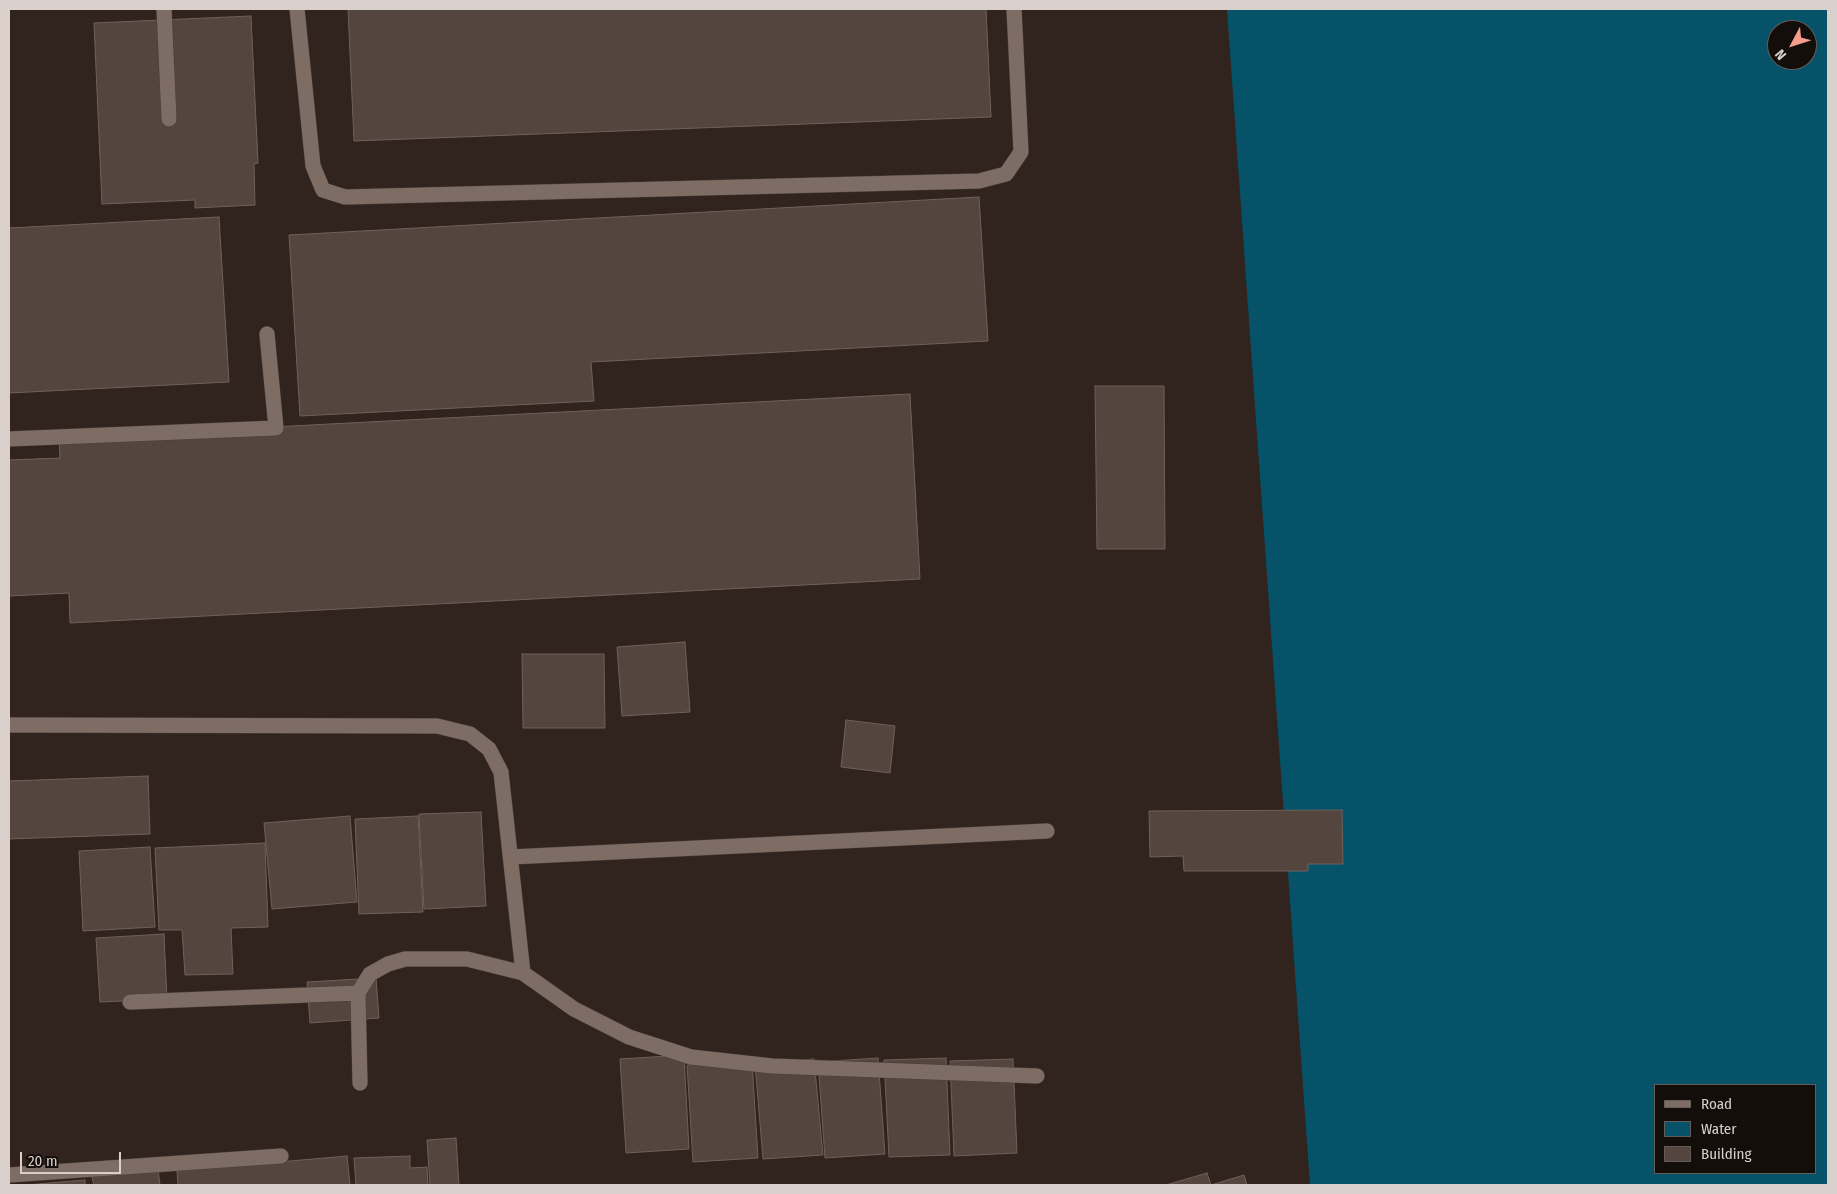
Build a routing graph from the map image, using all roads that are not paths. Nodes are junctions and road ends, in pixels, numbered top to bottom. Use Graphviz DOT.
graph roads {
  1 [pos="164,9"];
  2 [pos="297,9"];
  3 [pos="1014,9"];
  4 [pos="169,120"];
  5 [pos="267,334"];
  6 [pos="9,439"];
  7 [pos="9,725"];
  8 [pos="1047,831"];
  9 [pos="511,857"];
  10 [pos="523,973"];
  11 [pos="358,993"];
  12 [pos="130,1002"];
  13 [pos="1037,1076"];
  14 [pos="360,1083"];
  15 [pos="281,1156"];
  16 [pos="9,1175"];
  1 -- 4 [label="lane"];
  2 -- 3 [label="lane"];
  5 -- 6 [label="lane"];
  7 -- 9 [label="lane"];
  8 -- 9 [label="lane"];
  9 -- 10 [label="lane"];
  10 -- 11 [label="lane"];
  10 -- 13 [label="lane"];
  11 -- 12 [label="lane"];
  11 -- 14 [label="lane"];
  15 -- 16 [label="lane"];
}
